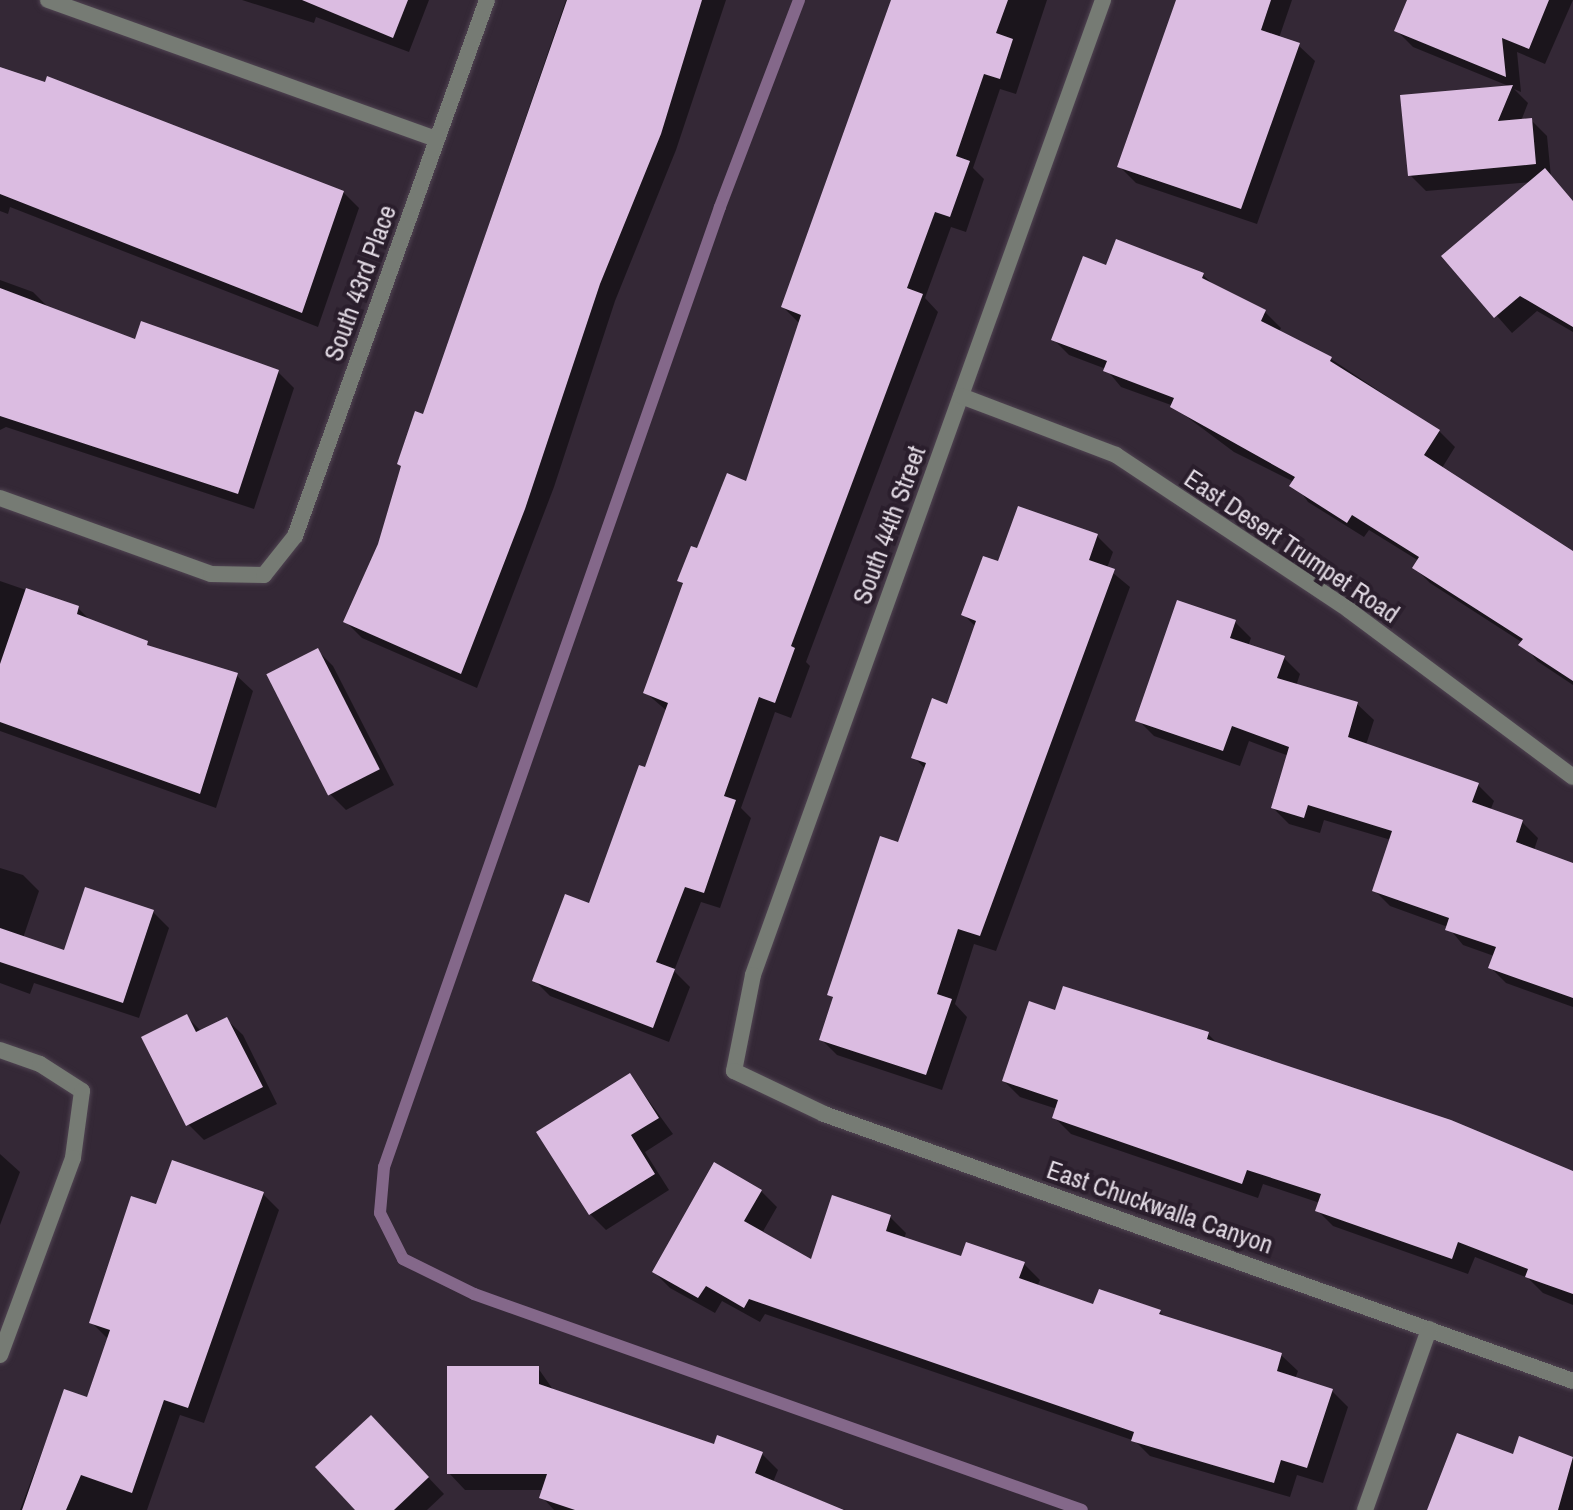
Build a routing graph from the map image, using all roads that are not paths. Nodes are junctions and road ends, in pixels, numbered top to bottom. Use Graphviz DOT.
graph roads {
  1 [pos="48,0"];
  2 [pos="487,0"];
  3 [pos="1103,0"];
  4 [pos="437,139"];
  5 [pos="961,396"];
  6 [pos="0,498"];
  7 [pos="1573,777"];
  8 [pos="0,1050"];
  9 [pos="734,1071"];
  10 [pos="1429,1329"];
  11 [pos="0,1355"];
  12 [pos="1573,1381"];
  13 [pos="1365,1510"];
  1 -- 4 [label="street"];
  2 -- 4 [label="street, South 43rd Place"];
  3 -- 5 [label="street, South 44th Street"];
  4 -- 6 [label="street, South 43rd Place"];
  5 -- 7 [label="street, East Desert Trumpet Road"];
  5 -- 9 [label="street, South 44th Street"];
  8 -- 11 [label="street"];
  9 -- 10 [label="street, East Chuckwalla Canyon"];
  10 -- 12 [label="street, East Chuckwalla Canyon"];
  10 -- 13 [label="street"];
}
